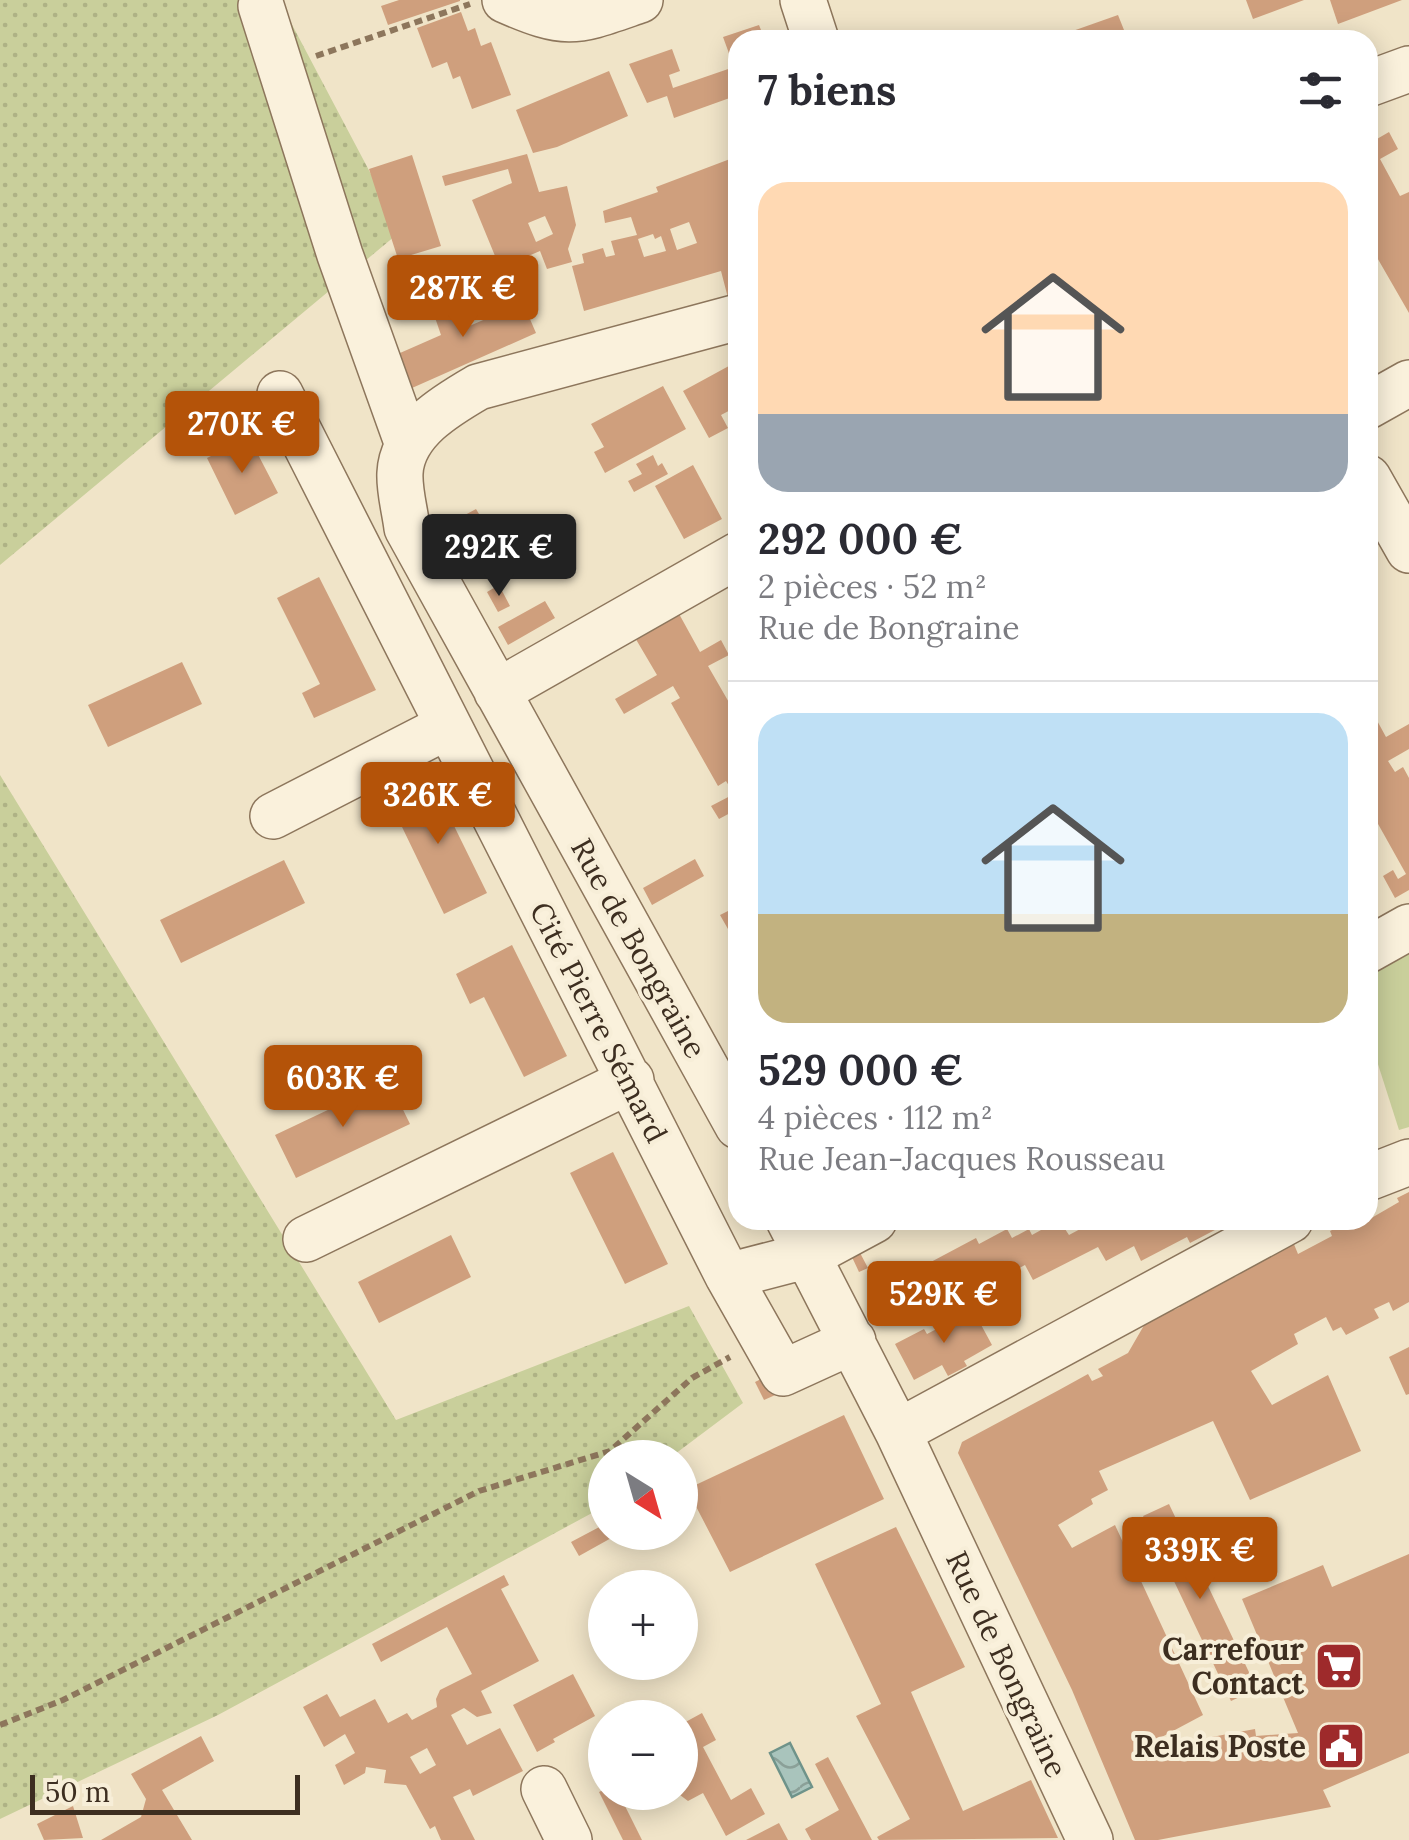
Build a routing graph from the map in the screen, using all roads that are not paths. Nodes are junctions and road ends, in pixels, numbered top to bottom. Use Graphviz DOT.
graph roads {
  1 [pos="505,0"];
  2 [pos="640,0"];
  3 [pos="803,0"];
  4 [pos="261,6"];
  5 [pos="813,30"];
  6 [pos="1409,69"];
  7 [pos="1378,80"];
  8 [pos="728,320"];
  9 [pos="280,394"];
  10 [pos="408,445"];
  11 [pos="1378,496"];
  12 [pos="1409,550"];
  13 [pos="728,561"];
  14 [pos="498,692"];
  15 [pos="446,727"];
  16 [pos="274,816"];
  17 [pos="1409,926"];
  18 [pos="1378,944"];
  19 [pos="631,1080"];
  20 [pos="728,1100"];
  21 [pos="1409,1162"];
  22 [pos="1378,1174"];
  23 [pos="832,1230"];
  24 [pos="1272,1230"];
  25 [pos="799,1238"];
  26 [pos="306,1240"];
  27 [pos="728,1276"];
  28 [pos="853,1341"];
  29 [pos="898,1432"];
  30 [pos="544,1789"];
  31 [pos="569,1840"];
  32 [pos="1090,1840"];
  1 -- 2 [label="street"];
  3 -- 5 [label="street"];
  4 -- 10 [label="street"];
  6 -- 7 [label="street"];
  8 -- 10 [label="street"];
  9 -- 15 [label="street, Cité Pierre Sémard"];
  10 -- 14 [label="street, Rue de Bongraine"];
  11 -- 12 [label="street"];
  13 -- 14 [label="street"];
  14 -- 20 [label="street, Rue de Bongraine"];
  15 -- 16 [label="street"];
  15 -- 19 [label="street, Cité Pierre Sémard"];
  17 -- 18 [label="street"];
  19 -- 26 [label="street"];
  19 -- 27 [label="street, Cité Pierre Sémard"];
  21 -- 22 [label="street"];
  23 -- 25 [label="street"];
  24 -- 29 [label="street"];
  25 -- 27 [label="street"];
  25 -- 28 [label="street, Rue de Bongraine"];
  27 -- 28 [label="street, Cité Pierre Sémard"];
  28 -- 29 [label="street, Rue de Bongraine"];
  29 -- 32 [label="street, Rue de Bongraine"];
  30 -- 31 [label="street"];
}
